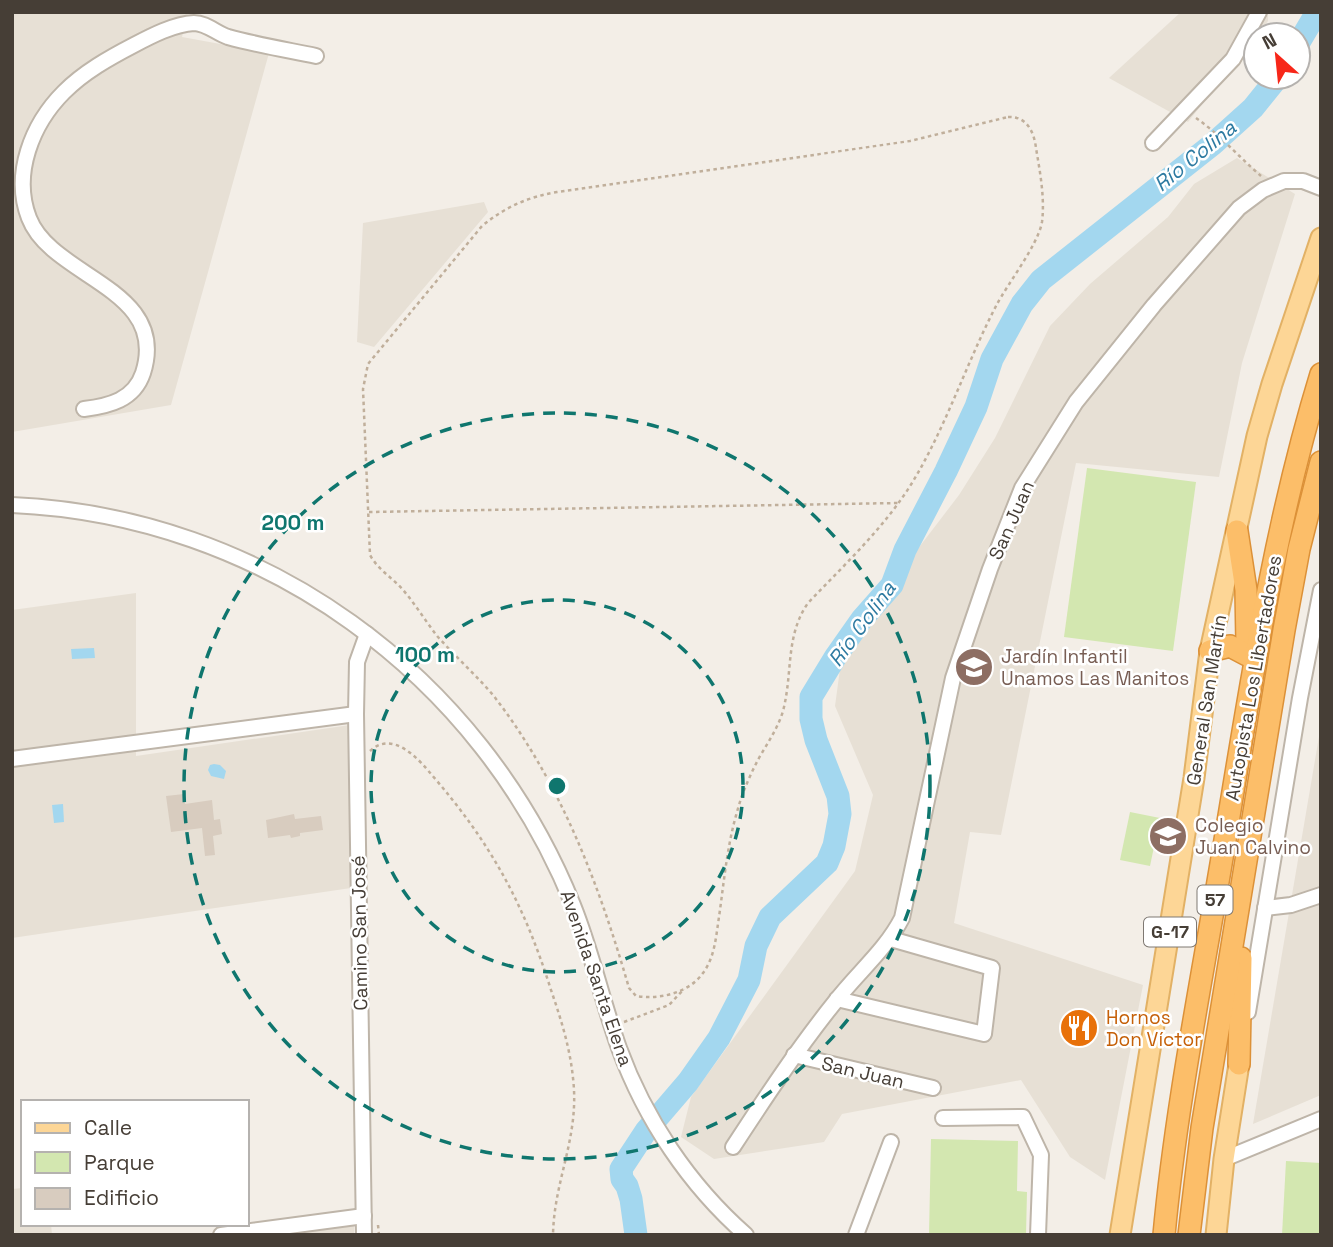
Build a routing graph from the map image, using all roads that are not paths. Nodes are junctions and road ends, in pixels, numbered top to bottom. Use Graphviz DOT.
graph roads {
  1 [pos="1259,12"];
  2 [pos="195,18"];
  3 [pos="316,56"];
  4 [pos="1153,143"];
  5 [pos="1321,188"];
  6 [pos="1321,238"];
  7 [pos="1321,374"];
  8 [pos="84,409"];
  9 [pos="1320,463"];
  10 [pos="12,505"];
  11 [pos="1237,531"];
  12 [pos="1321,590"];
  13 [pos="367,634"];
  14 [pos="1210,651"];
  15 [pos="1247,655"];
  16 [pos="1248,704"];
  17 [pos="356,714"];
  18 [pos="12,759"];
  19 [pos="1241,884"];
  20 [pos="1321,895"];
  21 [pos="1265,908"];
  22 [pos="891,939"];
  23 [pos="837,999"];
  24 [pos="794,1055"];
  25 [pos="1239,1064"];
  26 [pos="933,1088"];
  27 [pos="943,1118"];
  28 [pos="1321,1119"];
  29 [pos="891,1142"];
  30 [pos="733,1147"];
  31 [pos="1224,1159"];
  32 [pos="364,1216"];
  33 [pos="221,1235"];
  34 [pos="364,1235"];
  35 [pos="746,1235"];
  36 [pos="856,1235"];
  37 [pos="1038,1235"];
  38 [pos="1122,1235"];
  39 [pos="1164,1235"];
  40 [pos="1189,1235"];
  41 [pos="1216,1235"];
  1 -- 4 [label="street"];
  2 -- 3 [label="street"];
  2 -- 8 [label="street"];
  5 -- 22 [label="street, San Juan"];
  6 -- 11 [label="main road, General San Martín / G-17"];
  7 -- 16 [label="highway, Autopista Los Libertadores / 57"];
  9 -- 19 [label="highway, Autopista Los Libertadores / 57"];
  10 -- 13 [label="street, Avenida Santa Elena"];
  11 -- 14 [label="main road, General San Martín / G-17"];
  11 -- 15 [label="highway"];
  12 -- 21 [label="street"];
  13 -- 17 [label="street, Camino San José"];
  13 -- 35 [label="street, Avenida Santa Elena"];
  14 -- 15 [label="highway"];
  14 -- 38 [label="main road, General San Martín / G-17"];
  15 -- 16 [label="highway"];
  16 -- 39 [label="highway, Autopista Los Libertadores / 57"];
  17 -- 18 [label="street"];
  17 -- 32 [label="street, Camino San José"];
  19 -- 25 [label="highway"];
  19 -- 40 [label="highway, Autopista Los Libertadores / 57"];
  20 -- 21 [label="street"];
  21 -- 25 [label="street"];
  22 -- 23 [label="street, San Juan"];
  22 -- 23 [label="street"];
  23 -- 24 [label="street, San Juan"];
  24 -- 26 [label="street, San Juan"];
  24 -- 30 [label="street, San Juan"];
  25 -- 31 [label="main road"];
  27 -- 37 [label="street"];
  28 -- 31 [label="street"];
  29 -- 36 [label="street"];
  31 -- 41 [label="main road"];
  32 -- 33 [label="street"];
  32 -- 34 [label="street, Camino San José"];
}
